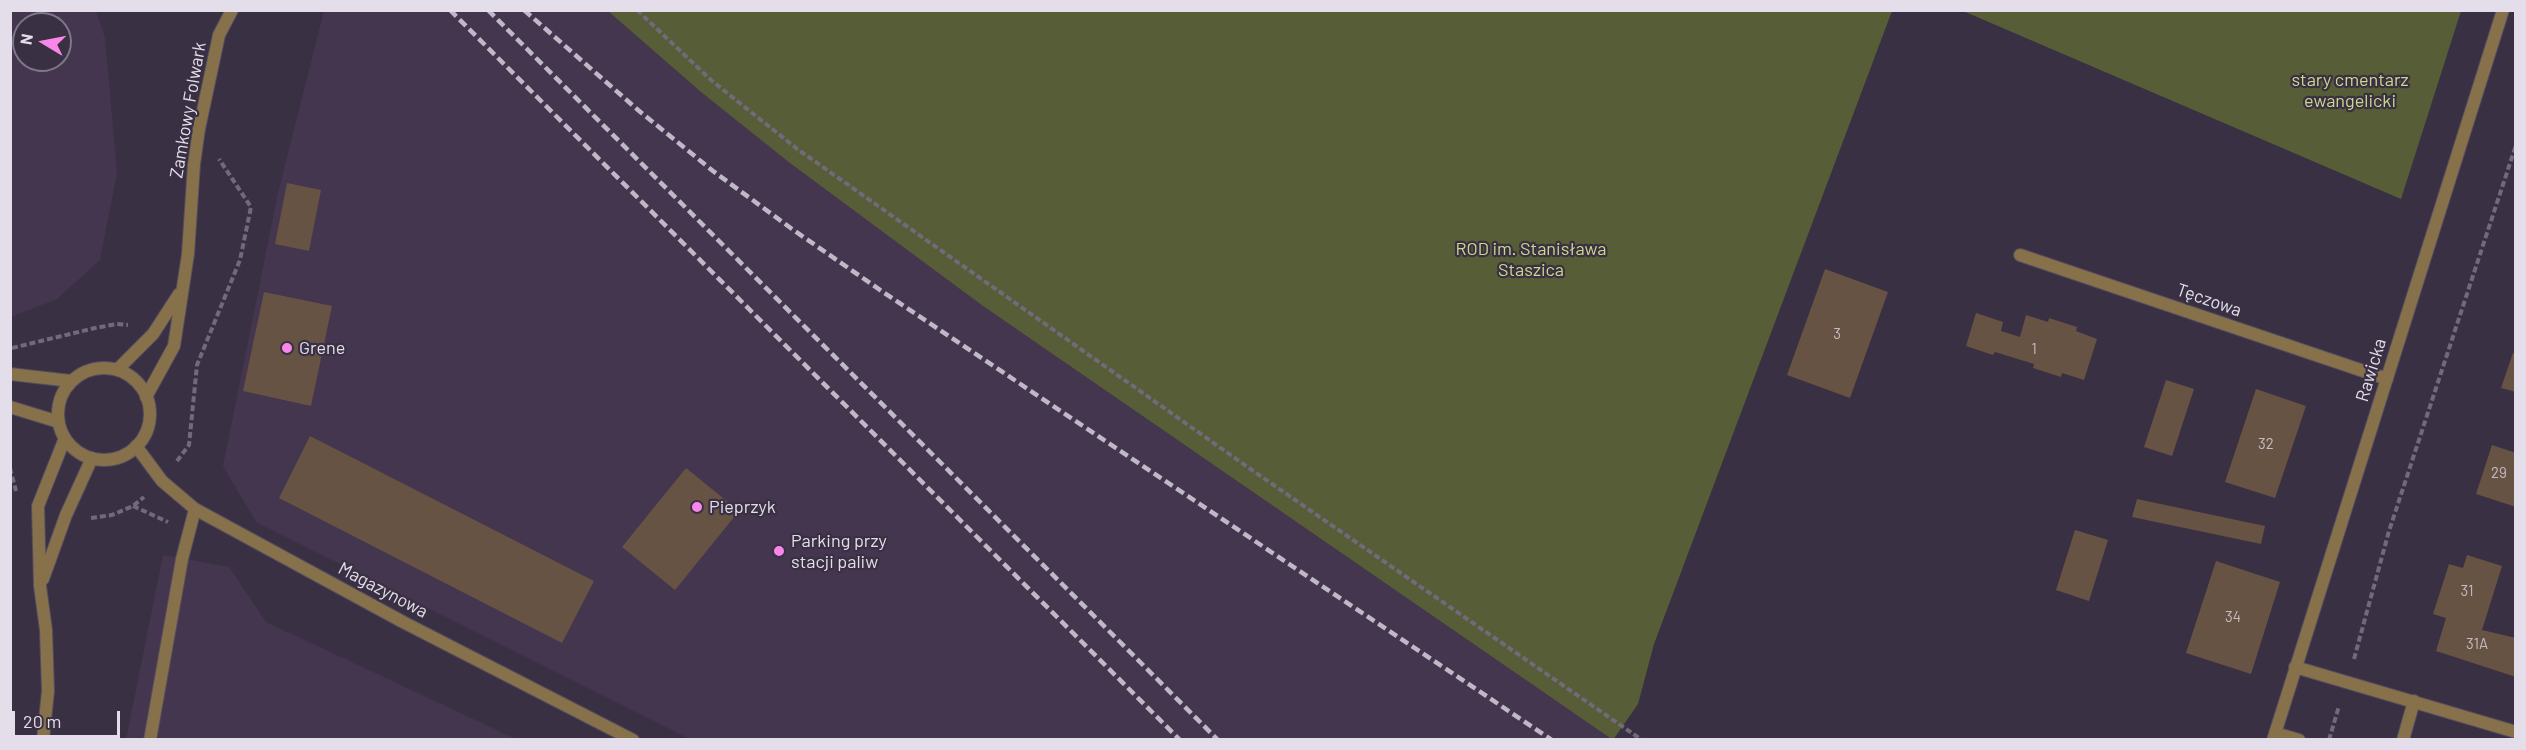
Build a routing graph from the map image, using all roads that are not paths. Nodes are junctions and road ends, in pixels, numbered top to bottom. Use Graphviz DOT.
graph roads {
  1 [pos="232,10"];
  2 [pos="2503,10"];
  3 [pos="2020,255"];
  4 [pos="182,290"];
  5 [pos="117,370"];
  6 [pos="10,374"];
  7 [pos="2387,379"];
  8 [pos="71,381"];
  9 [pos="146,397"];
  10 [pos="10,406"];
  11 [pos="59,422"];
  12 [pos="65,438"];
  13 [pos="136,446"];
  14 [pos="92,458"];
  15 [pos="195,509"];
  16 [pos="40,586"];
  17 [pos="2295,667"];
  18 [pos="2414,701"];
  19 [pos="2516,732"];
  20 [pos="2274,736"];
  21 [pos="43,740"];
  22 [pos="150,740"];
  23 [pos="633,740"];
  24 [pos="2299,740"];
  25 [pos="2403,740"];
  1 -- 4 [label="street, Zamkowy Folwark"];
  2 -- 7 [label="street, Rawicka"];
  3 -- 7 [label="street, Tęczowa"];
  4 -- 5 [label="street, Zamkowy Folwark"];
  4 -- 9 [label="street, Zamkowy Folwark"];
  5 -- 8 [label="street"];
  5 -- 9 [label="street"];
  6 -- 8 [label="street"];
  7 -- 17 [label="street, Rawicka"];
  8 -- 11 [label="street"];
  9 -- 13 [label="street"];
  10 -- 11 [label="street"];
  11 -- 12 [label="street"];
  12 -- 14 [label="street"];
  12 -- 16 [label="street"];
  13 -- 14 [label="street"];
  13 -- 15 [label="street, Magazynowa"];
  14 -- 16 [label="street"];
  15 -- 22 [label="street"];
  15 -- 23 [label="street, Magazynowa"];
  16 -- 21 [label="street"];
  17 -- 18 [label="street"];
  17 -- 20 [label="street, Rawicka"];
  18 -- 19 [label="street"];
  18 -- 25 [label="street"];
  20 -- 24 [label="street"];
}
